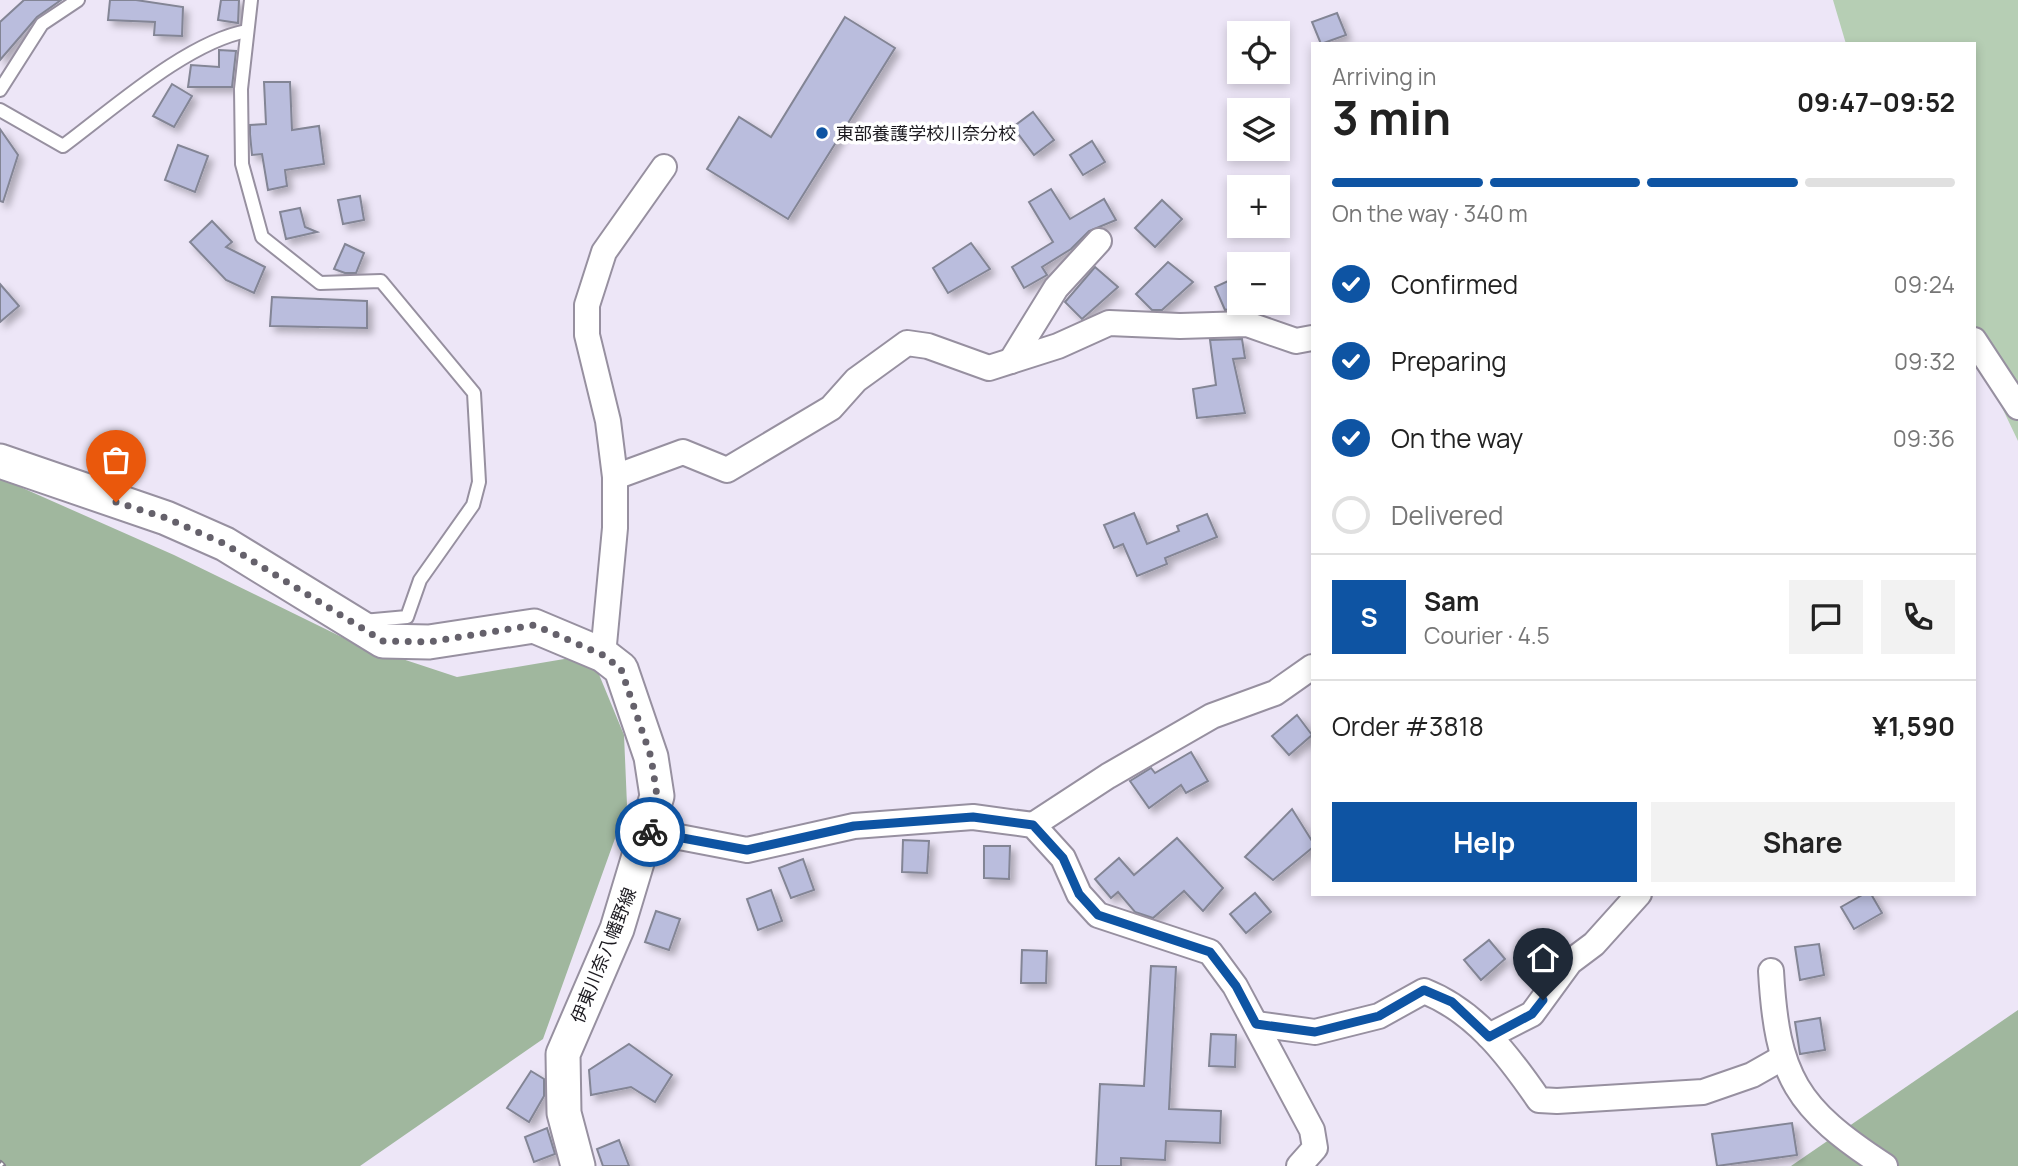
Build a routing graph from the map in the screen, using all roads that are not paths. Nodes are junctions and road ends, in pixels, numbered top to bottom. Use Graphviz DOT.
graph roads {
  1 [pos="78,0"];
  2 [pos="251,0"];
  3 [pos="247,32"];
  4 [pos="0,90"];
  5 [pos="0,110"];
  6 [pos="664,167"];
  7 [pos="1099,241"];
  8 [pos="1311,338"];
  9 [pos="1976,343"];
  10 [pos="1011,361"];
  11 [pos="2018,407"];
  12 [pos="0,461"];
  13 [pos="615,477"];
  14 [pos="349,623"];
  15 [pos="603,655"];
  16 [pos="1311,668"];
  17 [pos="1033,825"];
  18 [pos="648,831"];
  19 [pos="1637,896"];
  20 [pos="1771,971"];
  21 [pos="1256,1024"];
  22 [pos="1489,1037"];
  23 [pos="1783,1058"];
  24 [pos="578,1166"];
  25 [pos="1299,1166"];
  26 [pos="1885,1166"];
  1 -- 4 [label="lane"];
  2 -- 3 [label="lane"];
  3 -- 5 [label="lane"];
  3 -- 14 [label="lane"];
  6 -- 13 [label="street"];
  7 -- 10 [label="street"];
  8 -- 10 [label="street"];
  9 -- 11 [label="street"];
  10 -- 13 [label="street"];
  12 -- 14 [label="main road, 伊東川奈八幡野線"];
  13 -- 15 [label="street"];
  14 -- 15 [label="main road, 伊東川奈八幡野線"];
  15 -- 18 [label="main road, 伊東川奈八幡野線"];
  16 -- 17 [label="street"];
  17 -- 18 [label="street"];
  17 -- 21 [label="street"];
  18 -- 24 [label="main road, 伊東川奈八幡野線"];
  19 -- 22 [label="street"];
  20 -- 23 [label="street"];
  21 -- 22 [label="street"];
  21 -- 25 [label="street"];
  22 -- 23 [label="street"];
  23 -- 26 [label="street"];
}
